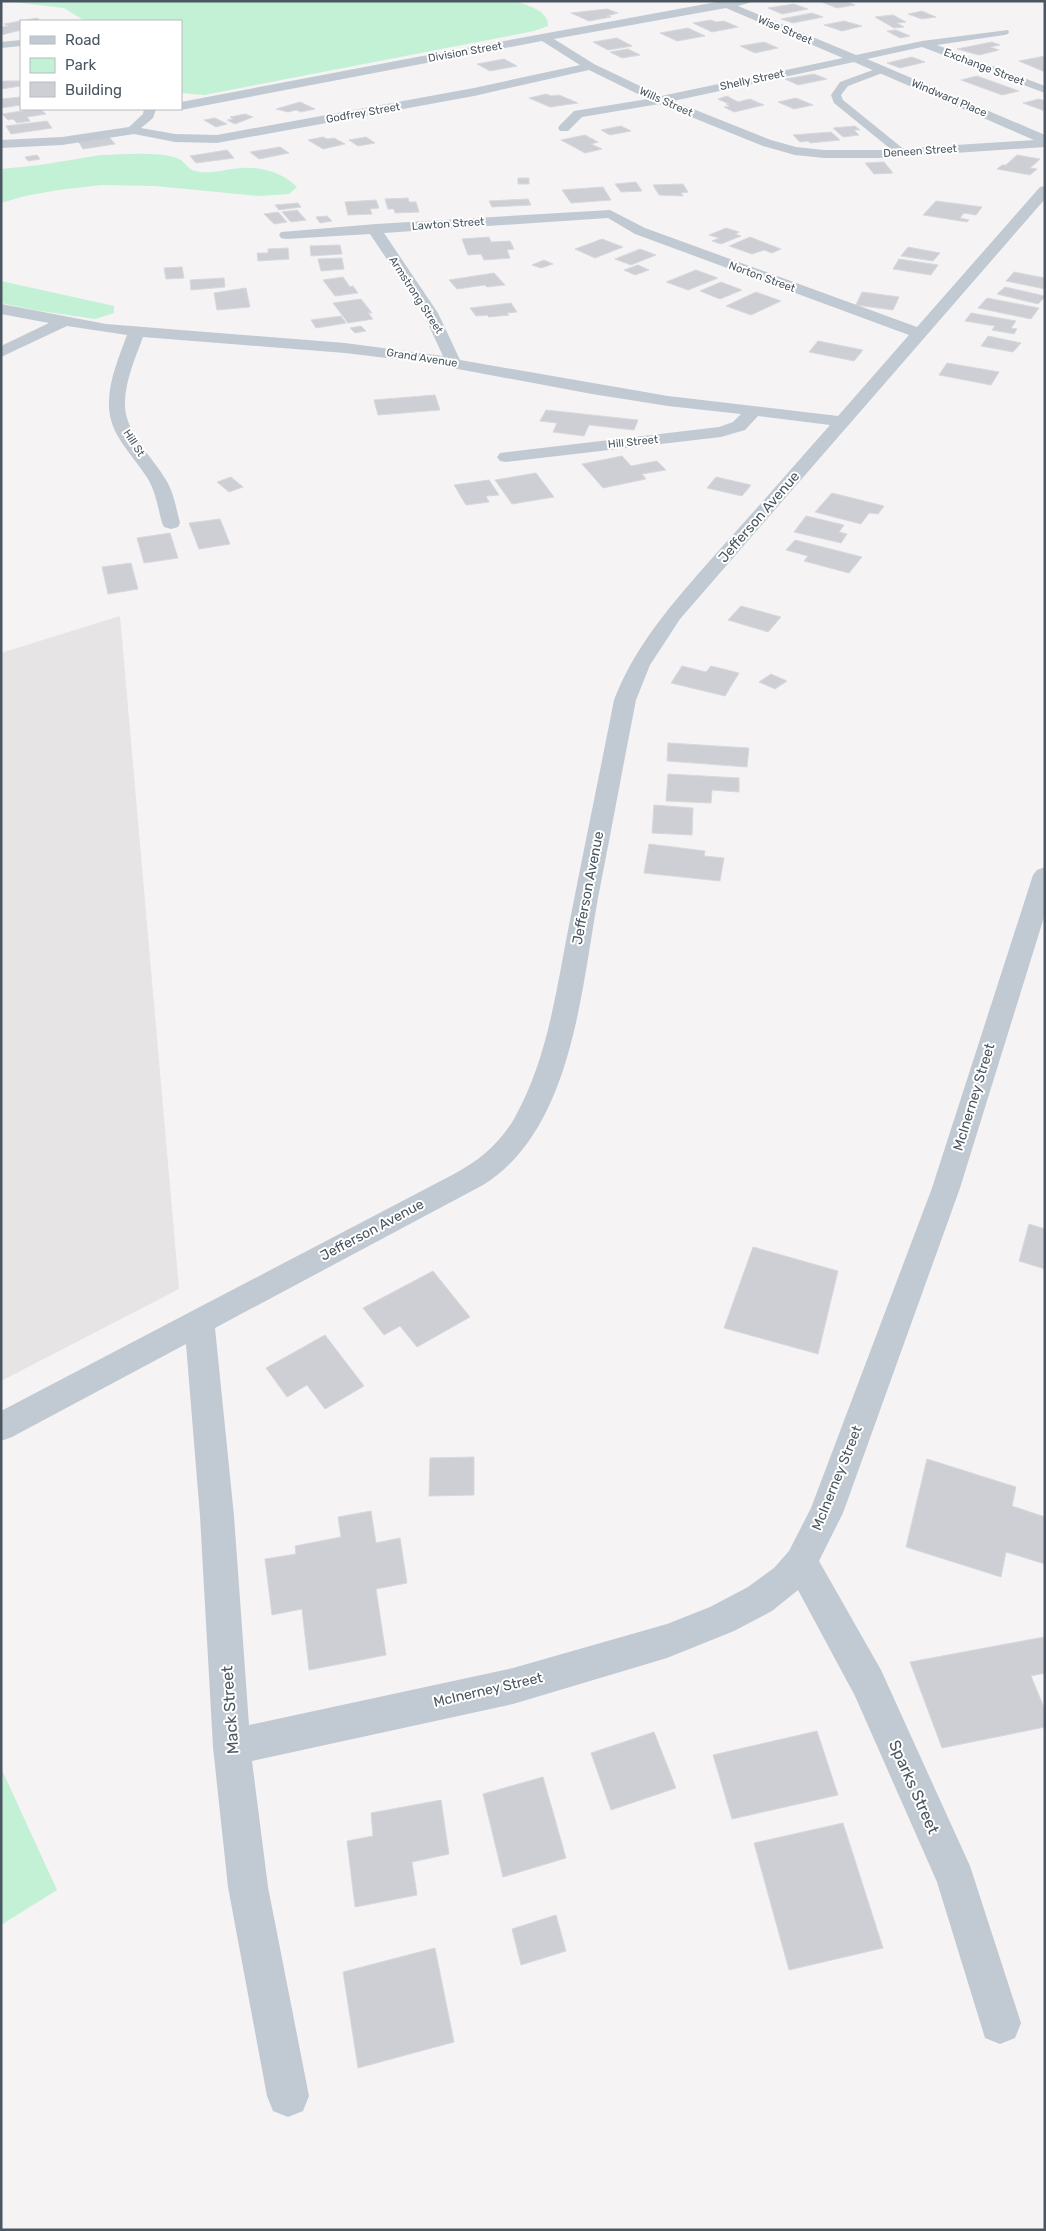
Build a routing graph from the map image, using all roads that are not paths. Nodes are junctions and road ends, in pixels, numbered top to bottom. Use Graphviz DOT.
graph roads {
  1 [pos="750,1"];
  2 [pos="722,3"];
  3 [pos="1004,32"];
  4 [pos="545,38"];
  5 [pos="20,43"];
  6 [pos="922,44"];
  7 [pos="1,45"];
  8 [pos="851,58"];
  9 [pos="590,66"];
  10 [pos="881,70"];
  11 [pos="1045,90"];
  12 [pos="660,100"];
  13 [pos="182,106"];
  14 [pos="163,111"];
  15 [pos="150,112"];
  16 [pos="564,128"];
  17 [pos="134,130"];
  18 [pos="1045,142"];
  19 [pos="1,144"];
  20 [pos="795,151"];
  21 [pos="902,152"];
  22 [pos="1045,190"];
  23 [pos="610,214"];
  24 [pos="376,228"];
  25 [pos="286,235"];
  26 [pos="1,309"];
  27 [pos="63,322"];
  28 [pos="136,332"];
  29 [pos="918,333"];
  30 [pos="1,352"];
  31 [pos="453,363"];
  32 [pos="753,411"];
  33 [pos="841,422"];
  34 [pos="506,457"];
  35 [pos="171,523"];
  36 [pos="1045,875"];
  37 [pos="199,1321"];
  38 [pos="1,1427"];
  39 [pos="801,1562"];
  40 [pos="232,1747"];
  41 [pos="1000,2023"];
  42 [pos="288,2096"];
  1 -- 2 [label="street, Division Street"];
  2 -- 4 [label="street, Division Street"];
  2 -- 8 [label="street, Wise Street"];
  3 -- 6 [label="street, Shelly Street"];
  4 -- 9 [label="street, Wills Street"];
  4 -- 13 [label="street, Division Street"];
  5 -- 7 [label="street"];
  6 -- 8 [label="street, Shelly Street"];
  6 -- 11 [label="street, Exchange Street"];
  8 -- 10 [label="street, Windward Place"];
  8 -- 12 [label="street, Shelly Street"];
  9 -- 12 [label="street, Wills Street"];
  9 -- 17 [label="street, Godfrey Street"];
  10 -- 18 [label="street, Windward Place"];
  10 -- 21 [label="lane"];
  12 -- 16 [label="street, Shelly Street"];
  12 -- 20 [label="street, Wills Street"];
  14 -- 15 [label="street"];
  15 -- 17 [label="street"];
  17 -- 19 [label="street, Godfrey Street"];
  18 -- 21 [label="street, Deneen Street"];
  20 -- 21 [label="street, Deneen Street"];
  22 -- 29 [label="street, Jefferson Avenue"];
  23 -- 24 [label="street, Lawton Street"];
  23 -- 29 [label="street, Norton Street"];
  24 -- 25 [label="street, Lawton Street"];
  24 -- 31 [label="street, Armstrong Street"];
  26 -- 27 [label="street, Grand Avenue"];
  27 -- 28 [label="street, Grand Avenue"];
  27 -- 30 [label="street"];
  28 -- 31 [label="street, Grand Avenue"];
  28 -- 35 [label="street, Hill St"];
  29 -- 33 [label="street, Jefferson Avenue"];
  31 -- 32 [label="street, Grand Avenue"];
  32 -- 33 [label="street, Grand Avenue"];
  32 -- 34 [label="street, Hill Street"];
  33 -- 37 [label="street, Jefferson Avenue"];
  36 -- 39 [label="street, McInerney Street"];
  37 -- 38 [label="street, Jefferson Avenue"];
  37 -- 40 [label="street, Mack Street"];
  39 -- 40 [label="street, McInerney Street"];
  39 -- 41 [label="street, Sparks Street"];
  40 -- 42 [label="street, Mack Street"];
}
